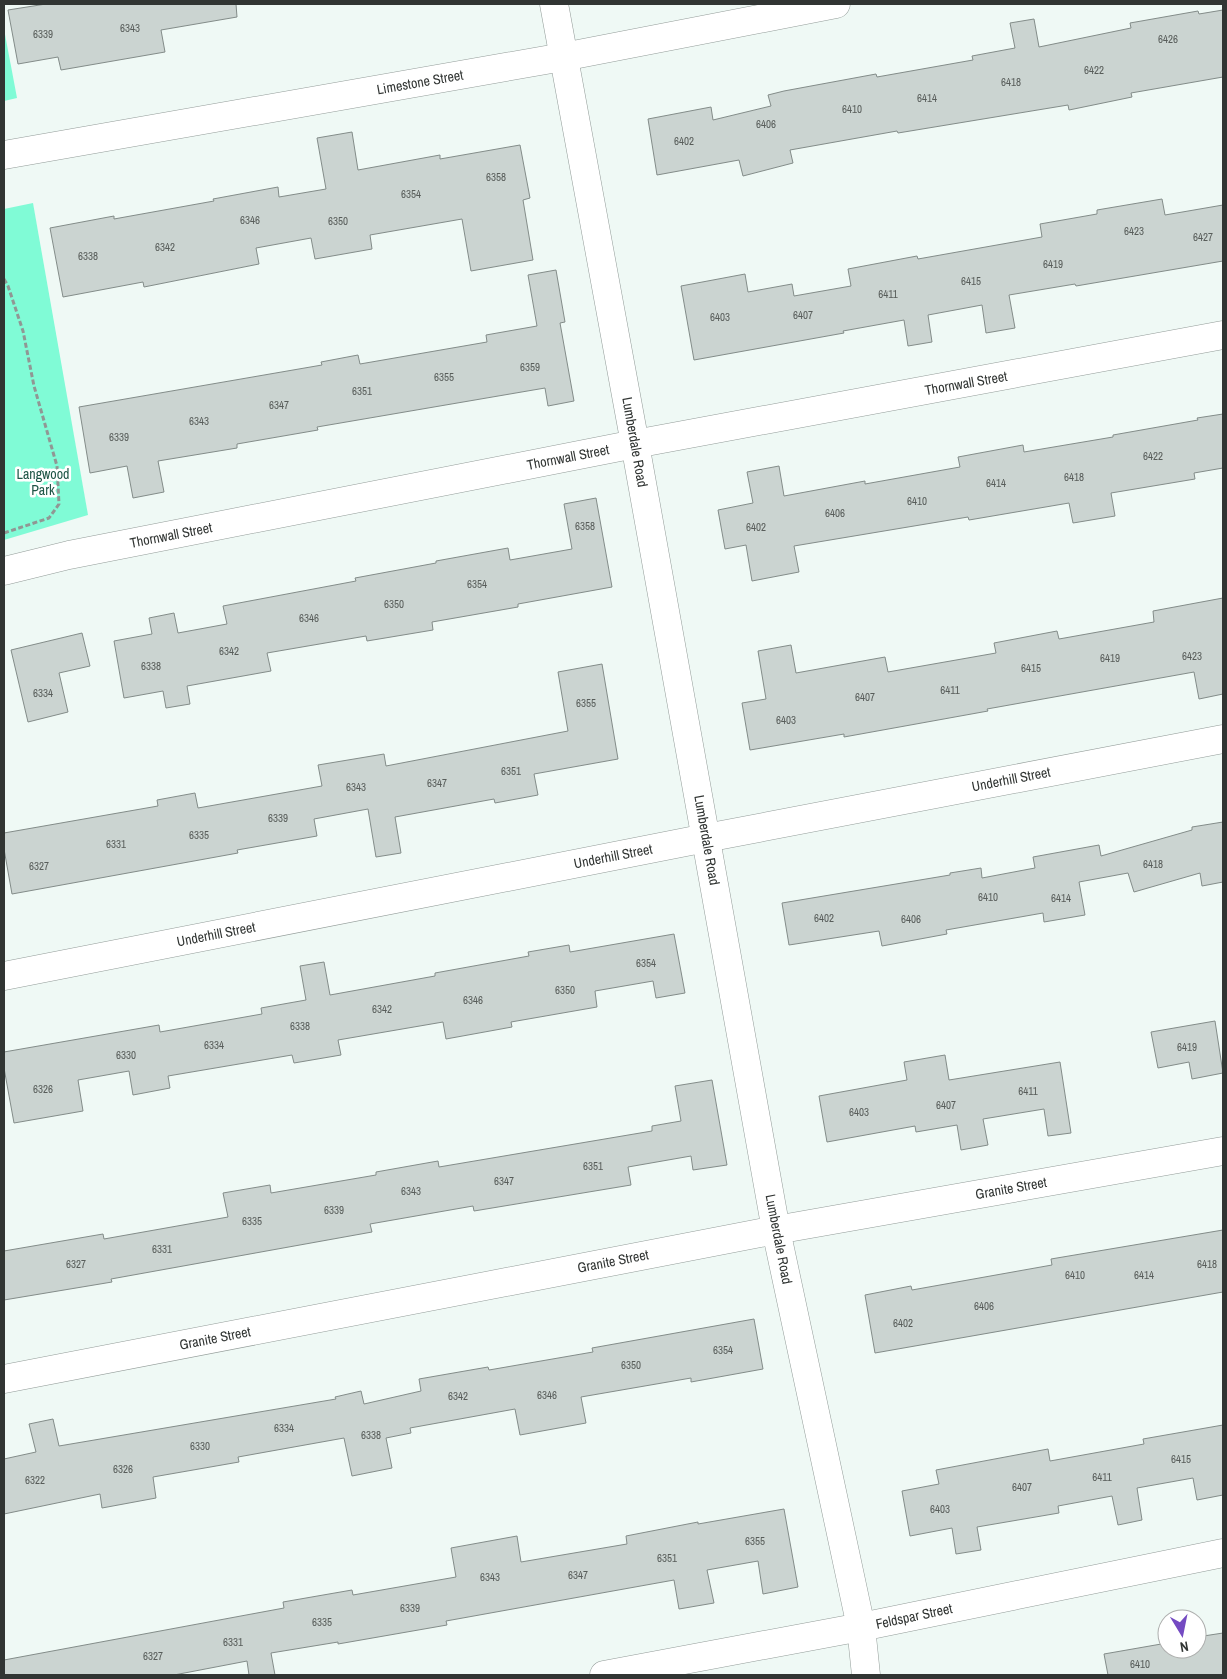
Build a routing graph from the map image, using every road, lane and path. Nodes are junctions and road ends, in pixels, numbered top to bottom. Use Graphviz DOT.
graph roads {
  1 [pos="554,4"];
  2 [pos="836,4"];
  3 [pos="563,57"];
  4 [pos="4,155"];
  5 [pos="4,279"];
  6 [pos="1223,336"];
  7 [pos="635,444"];
  8 [pos="4,533"];
  9 [pos="4,571"];
  10 [pos="1223,739"];
  11 [pos="706,838"];
  12 [pos="4,976"];
  13 [pos="1223,1151"];
  14 [pos="776,1230"];
  15 [pos="4,1379"];
  16 [pos="1223,1553"];
  17 [pos="861,1627"];
  18 [pos="604,1675"];
  19 [pos="866,1675"];
  1 -- 3 [label="street, Lumberdale Road"];
  2 -- 3 [label="street, Limestone Street"];
  3 -- 4 [label="street, Limestone Street"];
  3 -- 7 [label="street, Lumberdale Road"];
  5 -- 8 [label="path"];
  6 -- 7 [label="street, Thornwall Street"];
  7 -- 9 [label="street, Thornwall Street"];
  7 -- 11 [label="street, Lumberdale Road"];
  10 -- 11 [label="street, Underhill Street"];
  11 -- 12 [label="street, Underhill Street"];
  11 -- 14 [label="street, Lumberdale Road"];
  13 -- 14 [label="street, Granite Street"];
  14 -- 15 [label="street, Granite Street"];
  14 -- 17 [label="street, Lumberdale Road"];
  16 -- 17 [label="street, Feldspar Street"];
  17 -- 18 [label="street, Feldspar Street"];
  17 -- 19 [label="street, Lumberdale Road"];
}
